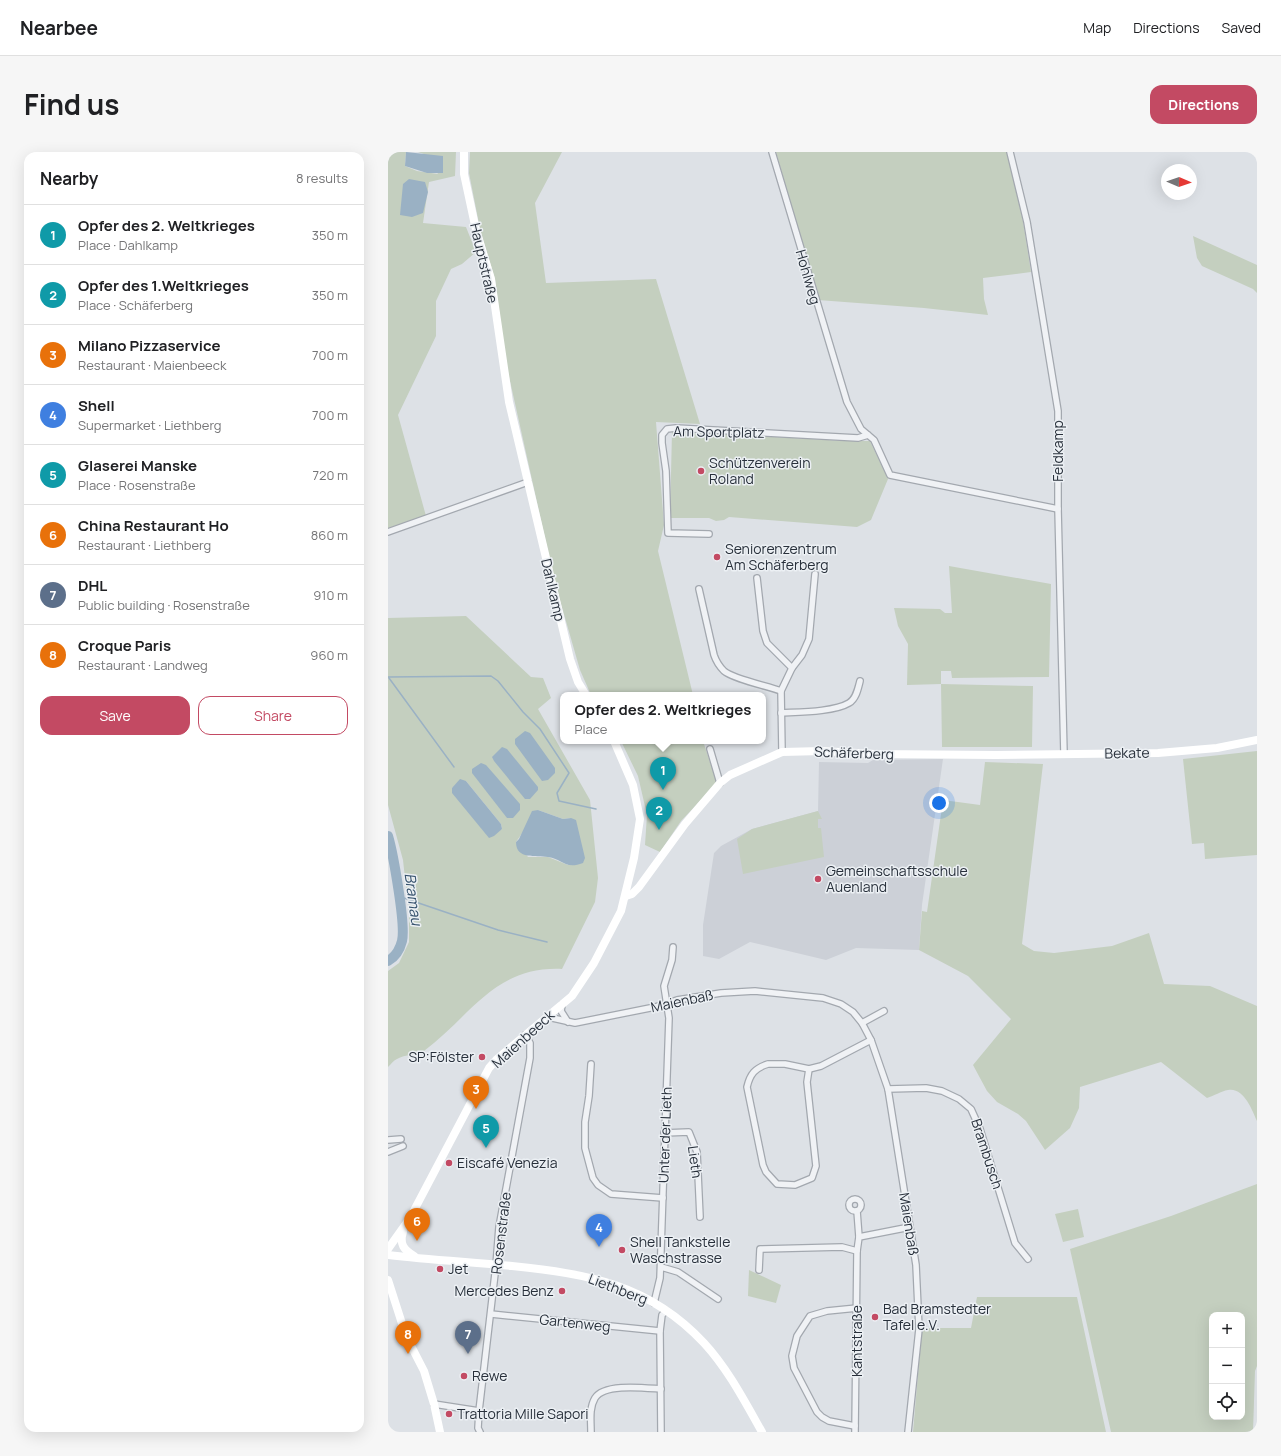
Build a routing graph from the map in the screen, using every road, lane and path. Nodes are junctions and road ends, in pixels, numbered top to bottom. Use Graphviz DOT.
graph roads {
  1 [pos="464,152"];
  2 [pos="772,152"];
  3 [pos="1010,152"];
  4 [pos="504,374"];
  5 [pos="868,435"];
  6 [pos="528,482"];
  7 [pos="1058,509"];
  8 [pos="388,532"];
  9 [pos="709,534"];
  10 [pos="815,574"];
  11 [pos="757,578"];
  12 [pos="699,589"];
  13 [pos="792,668"];
  14 [pos="860,681"];
  15 [pos="781,691"];
  16 [pos="584,692"];
  17 [pos="781,714"];
  18 [pos="1257,740"];
  19 [pos="615,744"];
  20 [pos="710,749"];
  21 [pos="782,752"];
  22 [pos="1064,754"];
  23 [pos="996,755"];
  24 [pos="720,783"];
  25 [pos="626,896"];
  26 [pos="674,947"];
  27 [pos="667,1003"];
  28 [pos="562,1005"];
  29 [pos="884,1011"];
  30 [pos="548,1017"];
  31 [pos="568,1022"];
  32 [pos="862,1022"];
  33 [pos="525,1035"];
  34 [pos="871,1040"];
  35 [pos="591,1064"];
  36 [pos="808,1069"];
  37 [pos="888,1089"];
  38 [pos="664,1133"];
  39 [pos="401,1139"];
  40 [pos="388,1140"];
  41 [pos="403,1146"];
  42 [pos="388,1152"];
  43 [pos="663,1198"];
  44 [pos="857,1211"];
  45 [pos="700,1217"];
  46 [pos="410,1218"];
  47 [pos="910,1227"];
  48 [pos="860,1237"];
  49 [pos="388,1249"];
  50 [pos="857,1251"];
  51 [pos="388,1255"];
  52 [pos="416,1258"];
  53 [pos="1028,1259"];
  54 [pos="496,1265"];
  55 [pos="660,1267"];
  56 [pos="759,1270"];
  57 [pos="388,1281"];
  58 [pos="718,1299"];
  59 [pos="654,1303"];
  60 [pos="857,1308"];
  61 [pos="666,1310"];
  62 [pos="491,1314"];
  63 [pos="660,1331"];
  64 [pos="661,1389"];
  65 [pos="434,1404"];
  66 [pos="479,1411"];
  67 [pos="855,1429"];
  68 [pos="440,1432"];
  69 [pos="480,1432"];
  70 [pos="591,1432"];
  71 [pos="661,1432"];
  72 [pos="762,1432"];
  73 [pos="908,1432"];
  1 -- 4 [label="street, Hauptstraße"];
  2 -- 5 [label="street, Hohlweg"];
  3 -- 7 [label="street, Feldkamp"];
  4 -- 6 [label="street, Dahlkamp"];
  5 -- 7 [label="street"];
  5 -- 9 [label="street, Am Sportplatz"];
  6 -- 8 [label="street"];
  6 -- 16 [label="street, Dahlkamp"];
  7 -- 22 [label="street, Feldkamp"];
  10 -- 13 [label="street"];
  11 -- 13 [label="street"];
  12 -- 15 [label="street"];
  13 -- 15 [label="street"];
  14 -- 17 [label="street"];
  15 -- 17 [label="street"];
  17 -- 21 [label="street"];
  18 -- 22 [label="street, Bekate"];
  19 -- 25 [label="street"];
  20 -- 24 [label="street"];
  21 -- 23 [label="street, Schäferberg"];
  21 -- 24 [label="street, Schäferberg"];
  22 -- 23 [label="street, Bekate"];
  24 -- 25 [label="street, Schäferberg"];
  25 -- 28 [label="street, Maienbeeck"];
  26 -- 27 [label="street, Unter der Lieth"];
  27 -- 31 [label="street, Maienbaß"];
  27 -- 32 [label="street, Maienbaß"];
  27 -- 38 [label="street, Unter der Lieth"];
  28 -- 30 [label="street, Maienbeeck"];
  28 -- 31 [label="street"];
  29 -- 32 [label="street"];
  30 -- 31 [label="street, Maienbaß"];
  30 -- 33 [label="street, Maienbeeck"];
  32 -- 34 [label="street, Maienbaß"];
  33 -- 46 [label="street, Maienbeeck"];
  33 -- 54 [label="street, Rosenstraße"];
  34 -- 36 [label="street"];
  34 -- 37 [label="street, Maienbaß"];
  35 -- 43 [label="street"];
  36 -- 36 [label="street"];
  37 -- 47 [label="street, Maienbaß"];
  37 -- 53 [label="street, Brambusch"];
  38 -- 43 [label="street, Unter der Lieth"];
  38 -- 45 [label="street, Lieth"];
  39 -- 40 [label="street"];
  41 -- 42 [label="street"];
  43 -- 55 [label="street, Unter der Lieth"];
  44 -- 48 [label="street, Kantstraße"];
  46 -- 49 [label="street, Maienbeeck"];
  46 -- 52 [label="street"];
  47 -- 48 [label="street"];
  47 -- 73 [label="street, Maienbaß"];
  48 -- 50 [label="street, Kantstraße"];
  50 -- 56 [label="street"];
  50 -- 60 [label="street, Kantstraße"];
  51 -- 52 [label="street, Liethberg"];
  52 -- 54 [label="street, Liethberg"];
  54 -- 59 [label="street, Liethberg"];
  54 -- 62 [label="street, Rosenstraße"];
  55 -- 58 [label="street"];
  55 -- 59 [label="street, Unter der Lieth"];
  57 -- 65 [label="street"];
  59 -- 61 [label="street, Liethberg"];
  60 -- 67 [label="street, Kantstraße"];
  60 -- 67 [label="street"];
  61 -- 63 [label="street"];
  61 -- 72 [label="street, Liethberg"];
  62 -- 63 [label="street, Gartenweg"];
  62 -- 66 [label="street, Rosenstraße"];
  63 -- 64 [label="street"];
  64 -- 70 [label="street"];
  64 -- 71 [label="street"];
  65 -- 66 [label="street"];
  65 -- 68 [label="street"];
  66 -- 69 [label="street, Rosenstraße"];
}
